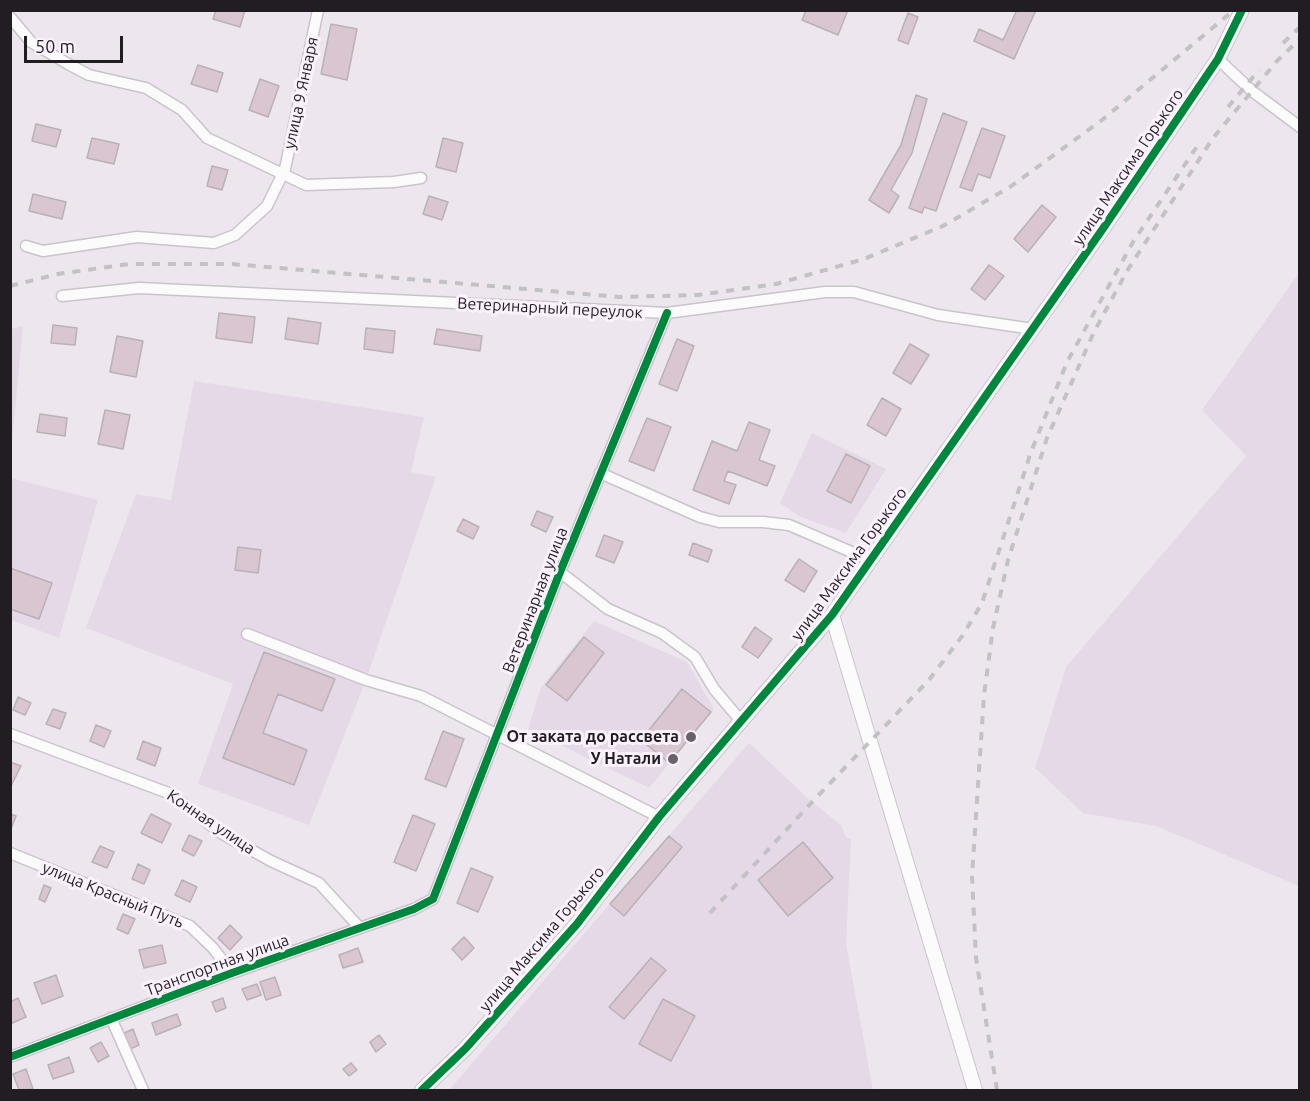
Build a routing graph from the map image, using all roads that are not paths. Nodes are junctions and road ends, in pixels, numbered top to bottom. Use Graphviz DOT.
graph roads {
  1 [pos="318,10"];
  2 [pos="1242,10"];
  3 [pos="10,17"];
  4 [pos="1218,59"];
  5 [pos="1299,127"];
  6 [pos="282,174"];
  7 [pos="420,178"];
  8 [pos="26,246"];
  9 [pos="62,296"];
  10 [pos="667,313"];
  11 [pos="1033,329"];
  12 [pos="600,474"];
  13 [pos="870,560"];
  14 [pos="560,572"];
  15 [pos="832,615"];
  16 [pos="247,634"];
  17 [pos="741,721"];
  18 [pos="10,734"];
  19 [pos="497,734"];
  20 [pos="658,817"];
  21 [pos="10,853"];
  22 [pos="433,899"];
  23 [pos="359,927"];
  24 [pos="232,973"];
  25 [pos="111,1018"];
  26 [pos="10,1057"];
  27 [pos="143,1090"];
  28 [pos="422,1090"];
  29 [pos="975,1090"];
  1 -- 6 [label="street, улица 9 Января"];
  2 -- 4 [label="street, улица Максима Горького"];
  3 -- 6 [label="street, улица 9 Января"];
  4 -- 5 [label="street"];
  4 -- 11 [label="street, улица Максима Горького"];
  6 -- 7 [label="street, улица 9 Января"];
  6 -- 8 [label="street, улица 9 Января"];
  9 -- 10 [label="street, Ветеринарный переулок"];
  10 -- 11 [label="street, Ветеринарный переулок"];
  10 -- 12 [label="street, Ветеринарная улица"];
  11 -- 13 [label="street, улица Максима Горького"];
  12 -- 13 [label="street"];
  12 -- 14 [label="street, Ветеринарная улица"];
  13 -- 15 [label="street, улица Максима Горького"];
  14 -- 17 [label="street"];
  14 -- 19 [label="street, Ветеринарная улица"];
  15 -- 17 [label="street, улица Максима Горького"];
  15 -- 29 [label="street"];
  16 -- 19 [label="street"];
  17 -- 20 [label="street, улица Максима Горького"];
  18 -- 23 [label="street, Конная улица"];
  19 -- 20 [label="street"];
  19 -- 22 [label="street, Ветеринарная улица"];
  20 -- 28 [label="street, улица Максима Горького"];
  21 -- 24 [label="street, улица Красный Путь"];
  22 -- 23 [label="street, Транспортная улица"];
  23 -- 24 [label="street, Транспортная улица"];
  24 -- 25 [label="street, Транспортная улица"];
  25 -- 26 [label="street, Транспортная улица"];
  25 -- 27 [label="street"];
}
